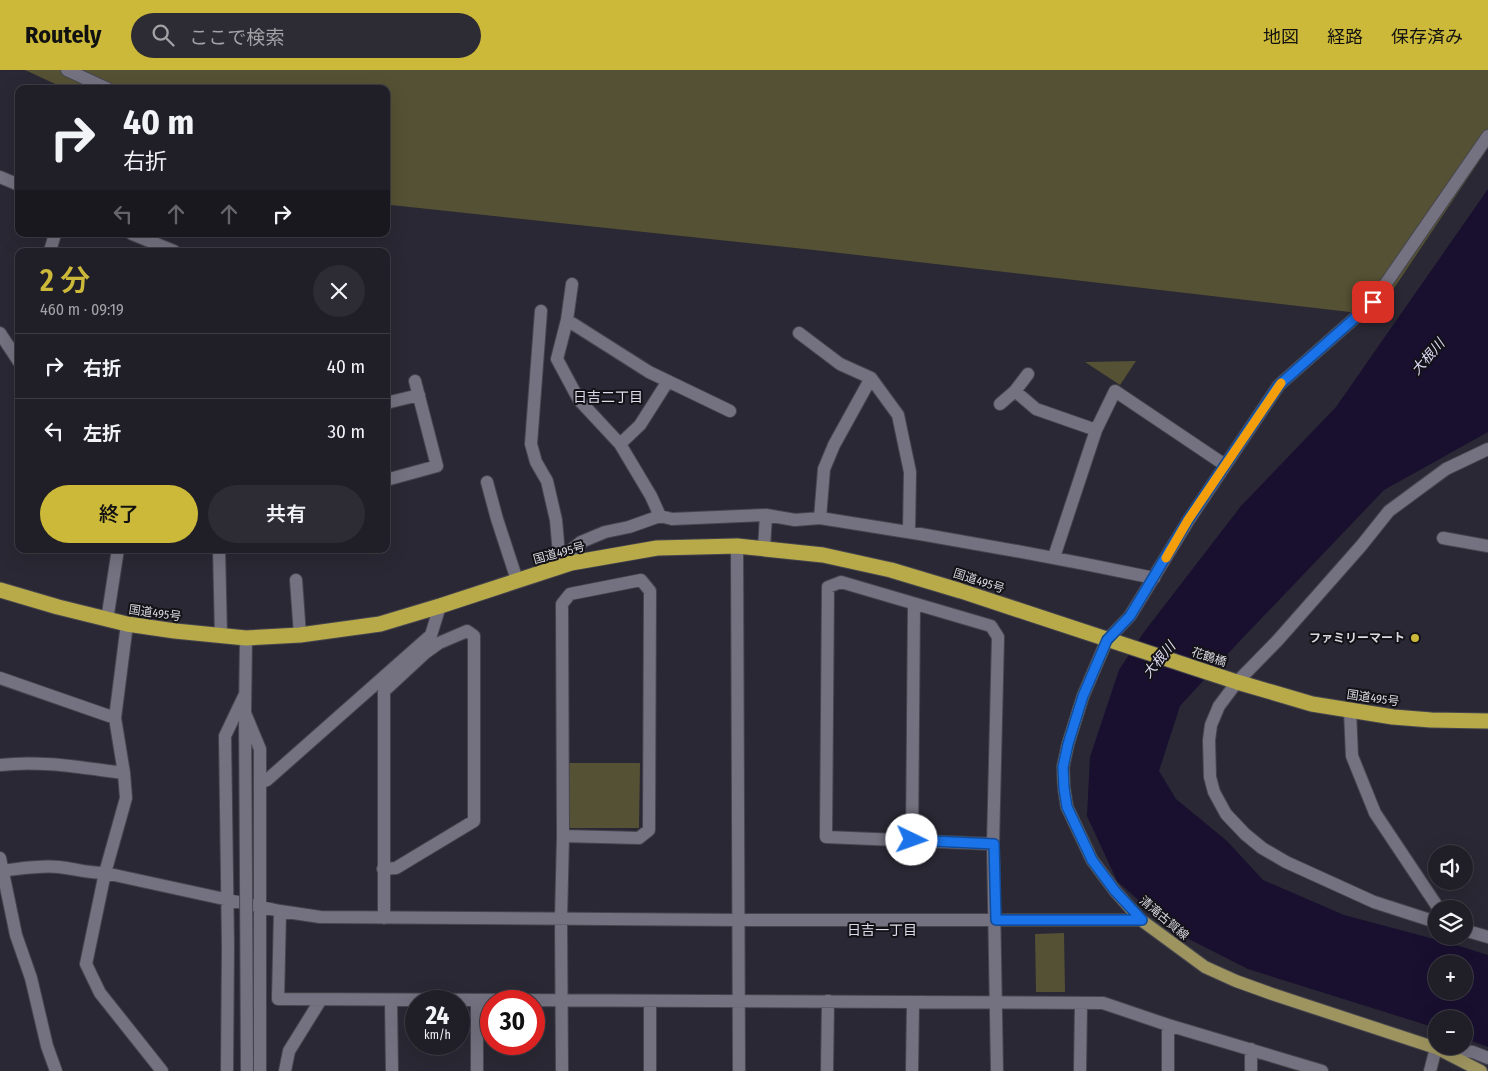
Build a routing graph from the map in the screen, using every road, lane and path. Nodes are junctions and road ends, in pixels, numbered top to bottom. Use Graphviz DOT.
graph roads {
  1 [pos="67,70"];
  2 [pos="99,85"];
  3 [pos="1488,136"];
  4 [pos="0,177"];
  5 [pos="15,183"];
  6 [pos="137,237"];
  7 [pos="153,247"];
  8 [pos="572,284"];
  9 [pos="541,311"];
  10 [pos="567,320"];
  11 [pos="0,333"];
  12 [pos="799,333"];
  13 [pos="15,356"];
  14 [pos="1028,374"];
  15 [pos="871,378"];
  16 [pos="416,381"];
  17 [pos="668,381"];
  18 [pos="1015,391"];
  19 [pos="419,395"];
  20 [pos="390,402"];
  21 [pos="1000,404"];
  22 [pos="730,411"];
  23 [pos="1096,430"];
  24 [pos="620,444"];
  25 [pos="1488,449"];
  26 [pos="1225,464"];
  27 [pos="390,479"];
  28 [pos="487,482"];
  29 [pos="766,515"];
  30 [pos="660,516"];
  31 [pos="820,518"];
  32 [pos="909,531"];
  33 [pos="1443,538"];
  34 [pos="737,546"];
  35 [pos="1488,546"];
  36 [pos="764,549"];
  37 [pos="117,553"];
  38 [pos="218,553"];
  39 [pos="1054,557"];
  40 [pos="565,565"];
  41 [pos="1154,578"];
  42 [pos="296,580"];
  43 [pos="517,580"];
  44 [pos="0,590"];
  45 [pos="914,604"];
  46 [pos="440,606"];
  47 [pos="107,620"];
  48 [pos="127,624"];
  49 [pos="221,636"];
  50 [pos="300,636"];
  51 [pos="246,638"];
  52 [pos="1107,640"];
  53 [pos="1124,644"];
  54 [pos="0,678"];
  55 [pos="1232,680"];
  56 [pos="245,694"];
  57 [pos="1350,711"];
  58 [pos="245,713"];
  59 [pos="115,718"];
  60 [pos="1488,722"];
  61 [pos="0,765"];
  62 [pos="124,773"];
  63 [pos="260,783"];
  64 [pos="562,836"];
  65 [pos="912,840"];
  66 [pos="994,844"];
  67 [pos="1,866"];
  68 [pos="383,869"];
  69 [pos="105,873"];
  70 [pos="227,899"];
  71 [pos="1433,900"];
  72 [pos="259,906"];
  73 [pos="280,911"];
  74 [pos="384,918"];
  75 [pos="561,919"];
  76 [pos="1428,919"];
  77 [pos="738,920"];
  78 [pos="996,920"];
  79 [pos="1142,920"];
  80 [pos="1473,933"];
  81 [pos="1488,937"];
  82 [pos="562,999"];
  83 [pos="320,1000"];
  84 [pos="391,1000"];
  85 [pos="477,1000"];
  86 [pos="828,1001"];
  87 [pos="650,1002"];
  88 [pos="739,1002"];
  89 [pos="913,1003"];
  90 [pos="997,1003"];
  91 [pos="1081,1003"];
  92 [pos="1168,1025"];
  93 [pos="1428,1045"];
  94 [pos="1251,1049"];
  95 [pos="1473,1052"];
  96 [pos="1434,1055"];
  97 [pos="1450,1055"];
  98 [pos="1488,1058"];
  99 [pos="56,1071"];
  100 [pos="162,1071"];
  101 [pos="227,1071"];
  102 [pos="247,1071"];
  103 [pos="260,1071"];
  104 [pos="284,1071"];
  105 [pos="392,1071"];
  106 [pos="477,1071"];
  107 [pos="562,1071"];
  108 [pos="650,1071"];
  109 [pos="739,1071"];
  110 [pos="828,1071"];
  111 [pos="912,1071"];
  112 [pos="997,1071"];
  113 [pos="1080,1071"];
  114 [pos="1168,1071"];
  115 [pos="1251,1071"];
  116 [pos="1322,1071"];
  117 [pos="1430,1071"];
  118 [pos="1481,1071"];
  1 -- 2 [label="street"];
  3 -- 26 [label="street"];
  4 -- 5 [label="street"];
  6 -- 7 [label="street"];
  8 -- 10 [label="street"];
  9 -- 40 [label="street"];
  10 -- 17 [label="street"];
  10 -- 24 [label="street"];
  11 -- 13 [label="street"];
  12 -- 15 [label="street"];
  14 -- 18 [label="street"];
  15 -- 31 [label="street"];
  15 -- 32 [label="street"];
  16 -- 19 [label="street"];
  17 -- 22 [label="street"];
  17 -- 24 [label="street"];
  18 -- 21 [label="street"];
  18 -- 23 [label="street"];
  19 -- 20 [label="street"];
  19 -- 27 [label="street"];
  23 -- 26 [label="street"];
  23 -- 39 [label="street"];
  24 -- 30 [label="street"];
  25 -- 55 [label="street"];
  26 -- 41 [label="street"];
  28 -- 43 [label="street"];
  29 -- 30 [label="street"];
  29 -- 31 [label="street"];
  29 -- 36 [label="street"];
  30 -- 40 [label="street"];
  31 -- 32 [label="street"];
  32 -- 39 [label="street"];
  33 -- 35 [label="street"];
  34 -- 36 [label="highway, 国道495号"];
  34 -- 40 [label="highway, 国道495号"];
  34 -- 77 [label="street"];
  36 -- 52 [label="highway, 国道495号"];
  37 -- 47 [label="street"];
  38 -- 49 [label="street"];
  39 -- 41 [label="street"];
  40 -- 43 [label="highway, 国道495号"];
  41 -- 52 [label="street"];
  42 -- 50 [label="street"];
  43 -- 46 [label="highway, 国道495号"];
  44 -- 47 [label="highway, 国道495号"];
  45 -- 65 [label="street"];
  45 -- 65 [label="street"];
  45 -- 66 [label="street"];
  46 -- 50 [label="highway, 国道495号"];
  46 -- 63 [label="street"];
  47 -- 48 [label="highway, 国道495号"];
  48 -- 49 [label="highway, 国道495号"];
  48 -- 59 [label="street"];
  49 -- 51 [label="highway, 国道495号"];
  50 -- 51 [label="highway, 国道495号"];
  51 -- 56 [label="street"];
  52 -- 53 [label="highway, 国道495号"];
  52 -- 79 [label="main road, 清滝古賀線"];
  53 -- 55 [label="highway, 花鶴橋"];
  54 -- 59 [label="street"];
  55 -- 57 [label="highway, 国道495号"];
  55 -- 76 [label="street"];
  56 -- 58 [label="street"];
  56 -- 70 [label="street"];
  57 -- 60 [label="highway, 国道495号"];
  57 -- 71 [label="street"];
  58 -- 63 [label="street"];
  58 -- 102 [label="street, bridge"];
  59 -- 62 [label="street"];
  61 -- 62 [label="street"];
  62 -- 69 [label="street"];
  63 -- 72 [label="street"];
  64 -- 64 [label="street"];
  64 -- 75 [label="street"];
  65 -- 66 [label="street"];
  66 -- 78 [label="street"];
  67 -- 69 [label="street"];
  67 -- 99 [label="street"];
  68 -- 68 [label="street"];
  68 -- 74 [label="street"];
  69 -- 70 [label="street"];
  69 -- 100 [label="street"];
  70 -- 72 [label="street"];
  70 -- 101 [label="street"];
  72 -- 73 [label="street"];
  72 -- 103 [label="street"];
  73 -- 74 [label="street"];
  73 -- 83 [label="street"];
  74 -- 75 [label="street"];
  75 -- 77 [label="street"];
  75 -- 82 [label="street"];
  77 -- 78 [label="street"];
  77 -- 88 [label="street"];
  78 -- 79 [label="street"];
  78 -- 90 [label="street"];
  79 -- 93 [label="main road, 清滝古賀線"];
  80 -- 81 [label="street"];
  82 -- 85 [label="street"];
  82 -- 87 [label="street"];
  82 -- 107 [label="street"];
  83 -- 84 [label="street"];
  83 -- 104 [label="street"];
  84 -- 85 [label="street"];
  84 -- 105 [label="street"];
  85 -- 106 [label="street"];
  86 -- 88 [label="street"];
  86 -- 89 [label="street"];
  86 -- 110 [label="street"];
  87 -- 88 [label="street"];
  87 -- 108 [label="street"];
  88 -- 109 [label="street"];
  89 -- 90 [label="street"];
  89 -- 111 [label="street"];
  90 -- 91 [label="street"];
  90 -- 112 [label="street"];
  91 -- 92 [label="street"];
  91 -- 113 [label="street"];
  92 -- 94 [label="street"];
  92 -- 114 [label="street"];
  94 -- 115 [label="street"];
  94 -- 116 [label="street"];
  95 -- 98 [label="street"];
  96 -- 117 [label="street"];
  97 -- 118 [label="main road, 清滝古賀線"];
}
